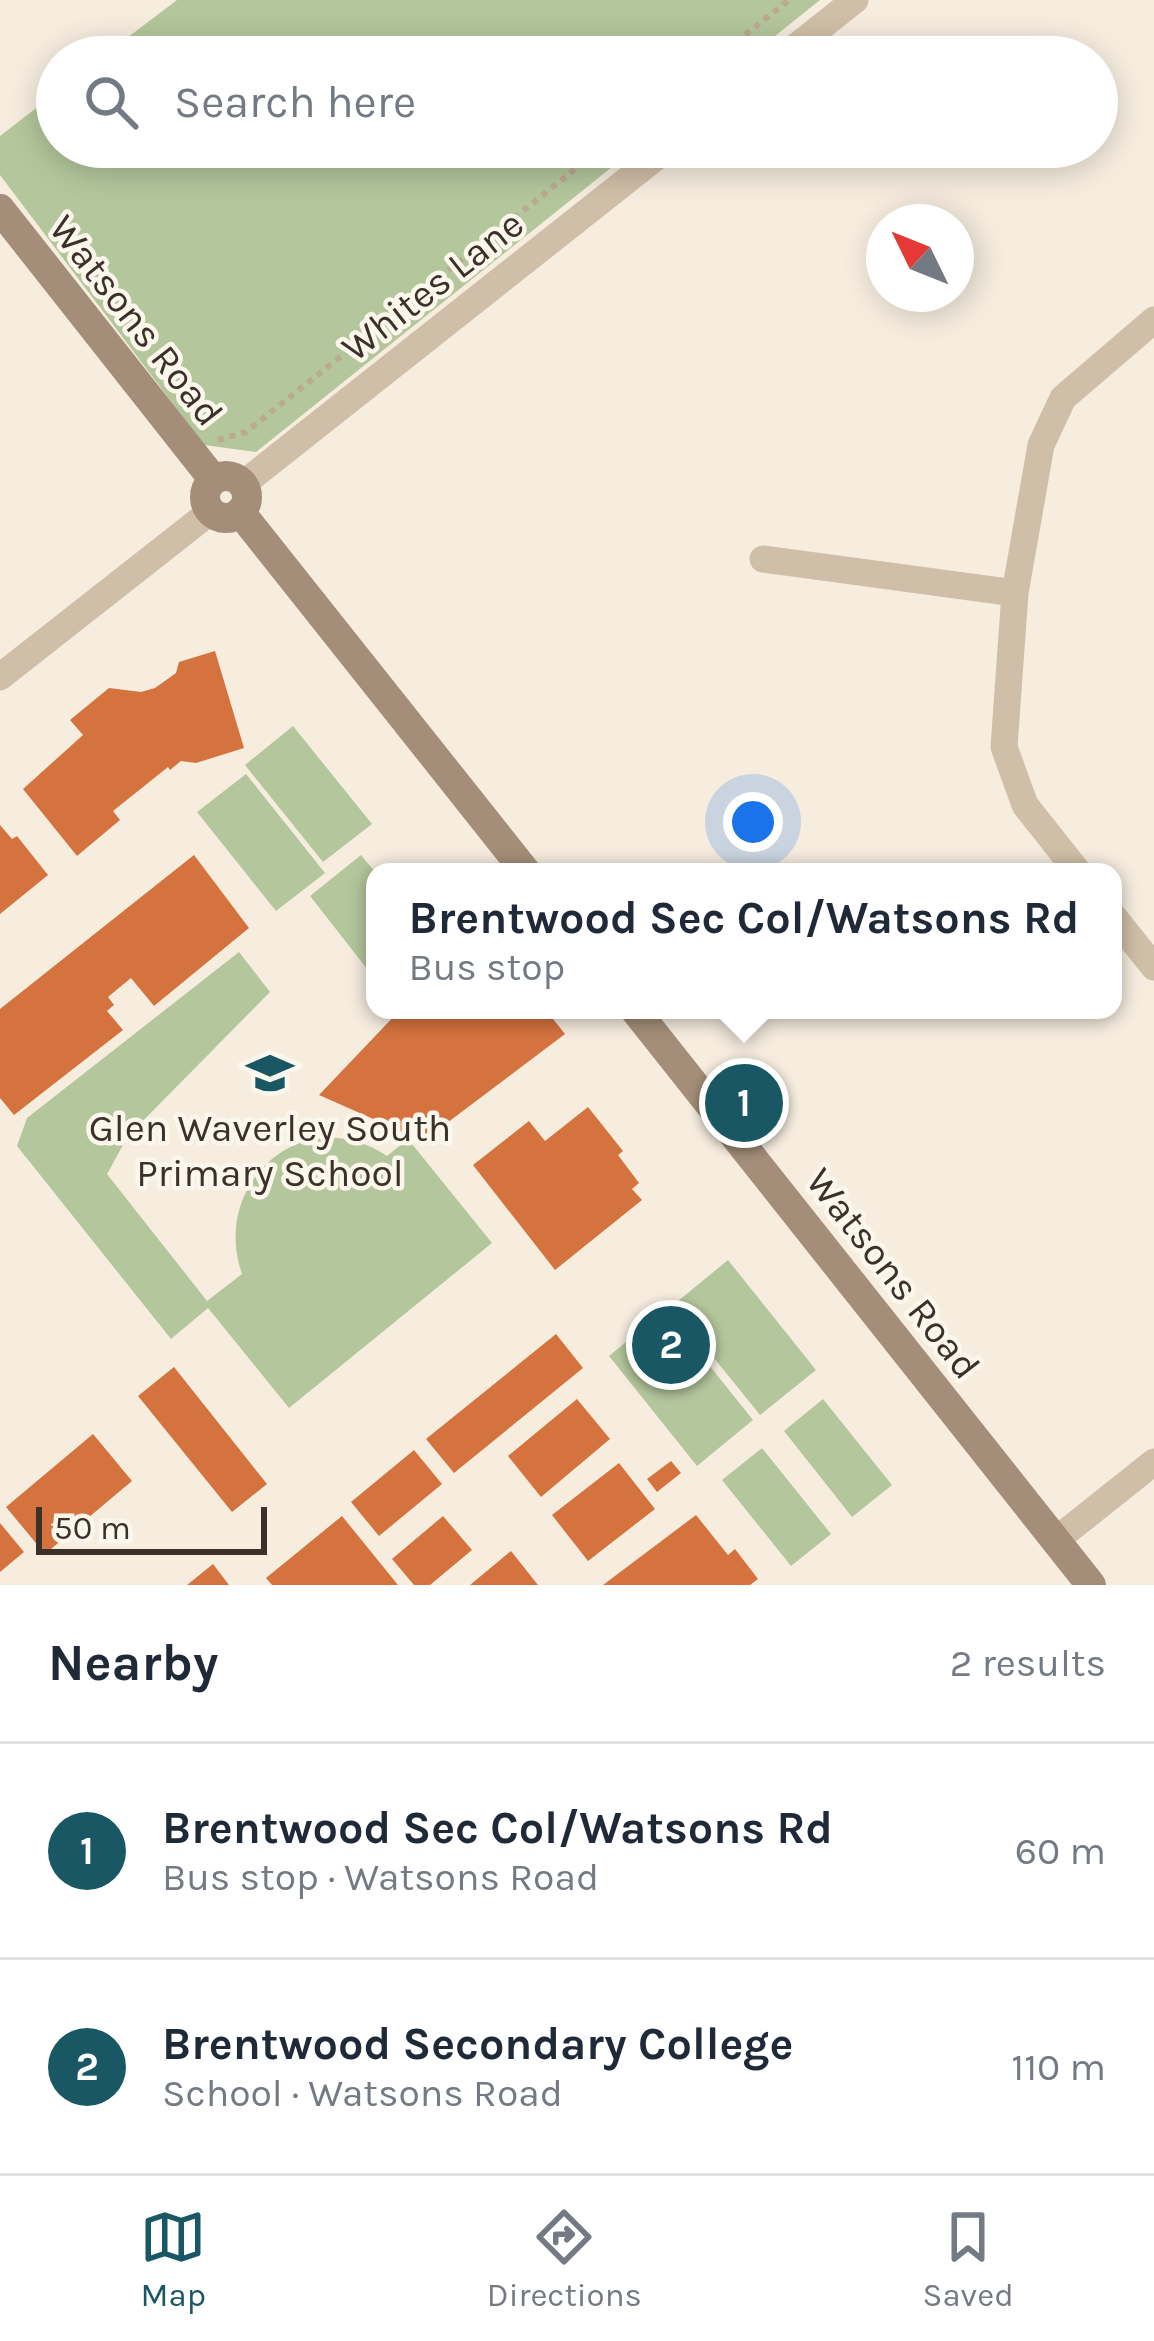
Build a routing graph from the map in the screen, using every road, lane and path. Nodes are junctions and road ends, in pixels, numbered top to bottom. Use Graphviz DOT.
graph roads {
  1 [pos="789,0"];
  2 [pos="855,0"];
  3 [pos="744,36"];
  4 [pos="810,36"];
  5 [pos="577,168"];
  6 [pos="641,168"];
  7 [pos="0,209"];
  8 [pos="1154,320"];
  9 [pos="220,489"];
  10 [pos="763,559"];
  11 [pos="1015,593"];
  12 [pos="0,677"];
  13 [pos="519,863"];
  14 [pos="1071,863"];
  15 [pos="1122,927"];
  16 [pos="1154,967"];
  17 [pos="642,1019"];
  18 [pos="1154,1462"];
  19 [pos="1056,1540"];
  20 [pos="1091,1585"];
  1 -- 3 [label="path"];
  2 -- 4 [label="street"];
  5 -- 9 [label="path"];
  6 -- 9 [label="street, Whites Lane"];
  7 -- 9 [label="street, Watsons Road"];
  8 -- 11 [label="street"];
  9 -- 12 [label="street, Whites Lane"];
  9 -- 13 [label="street, Watsons Road"];
  10 -- 11 [label="street"];
  11 -- 14 [label="street"];
  15 -- 16 [label="street"];
  17 -- 19 [label="street, Watsons Road"];
  18 -- 19 [label="street"];
  19 -- 20 [label="street, Watsons Road"];
}
